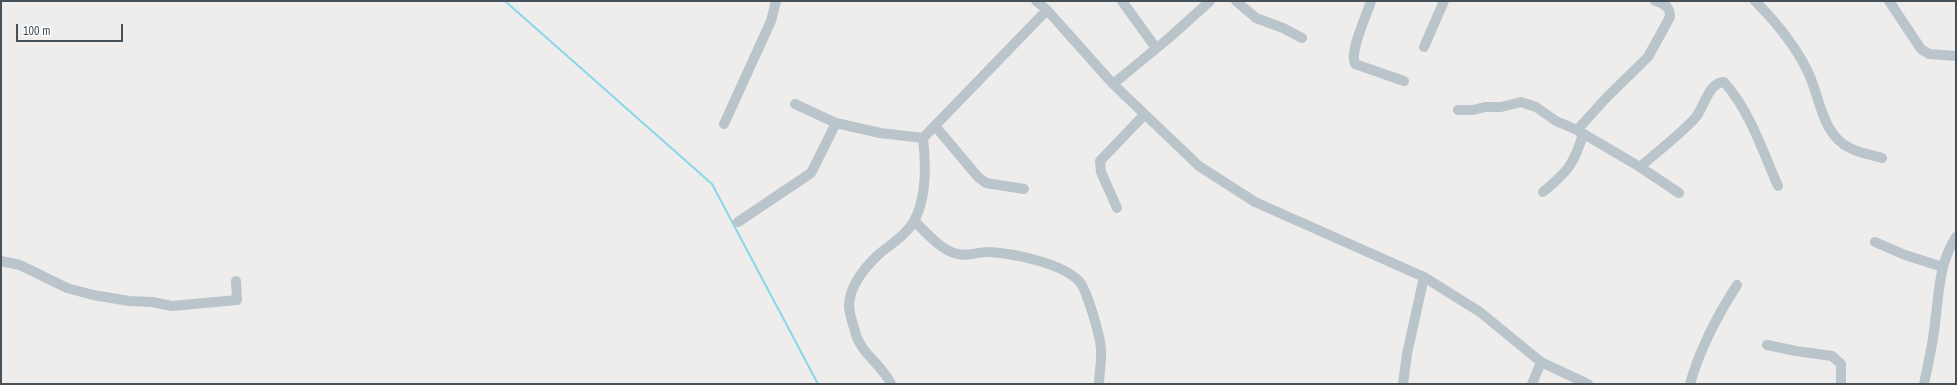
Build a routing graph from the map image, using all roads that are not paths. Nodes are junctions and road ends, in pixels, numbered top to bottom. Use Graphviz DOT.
graph roads {
  1 [pos="776,1"];
  2 [pos="1036,1"];
  3 [pos="1122,1"];
  4 [pos="1210,1"];
  5 [pos="1236,1"];
  6 [pos="1371,1"];
  7 [pos="1444,1"];
  8 [pos="1655,1"];
  9 [pos="1755,1"];
  10 [pos="1889,1"];
  11 [pos="1047,10"];
  12 [pos="1302,38"];
  13 [pos="1424,47"];
  14 [pos="1156,48"];
  15 [pos="1956,56"];
  16 [pos="1404,81"];
  17 [pos="1113,84"];
  18 [pos="795,104"];
  19 [pos="1458,110"];
  20 [pos="1144,115"];
  21 [pos="836,123"];
  22 [pos="724,124"];
  23 [pos="936,127"];
  24 [pos="1580,132"];
  25 [pos="923,138"];
  26 [pos="1882,158"];
  27 [pos="1640,167"];
  28 [pos="1778,186"];
  29 [pos="1024,189"];
  30 [pos="1543,192"];
  31 [pos="1679,194"];
  32 [pos="1117,208"];
  33 [pos="914,221"];
  34 [pos="738,222"];
  35 [pos="1956,237"];
  36 [pos="1875,242"];
  37 [pos="1,261"];
  38 [pos="1942,267"];
  39 [pos="1424,277"];
  40 [pos="236,281"];
  41 [pos="1737,285"];
  42 [pos="1767,345"];
  43 [pos="1541,362"];
  44 [pos="891,384"];
  45 [pos="1099,384"];
  46 [pos="1403,384"];
  47 [pos="1532,384"];
  48 [pos="1588,384"];
  49 [pos="1690,384"];
  50 [pos="1841,384"];
  51 [pos="1924,384"];
  1 -- 22 [label="street"];
  2 -- 11 [label="street"];
  3 -- 14 [label="street"];
  4 -- 14 [label="street"];
  5 -- 12 [label="street"];
  6 -- 16 [label="street"];
  7 -- 13 [label="street"];
  8 -- 24 [label="street"];
  9 -- 26 [label="street"];
  10 -- 15 [label="street"];
  11 -- 17 [label="street"];
  11 -- 23 [label="street"];
  14 -- 17 [label="street"];
  17 -- 20 [label="street"];
  18 -- 21 [label="street"];
  19 -- 24 [label="street"];
  20 -- 32 [label="street"];
  20 -- 39 [label="street"];
  21 -- 25 [label="street"];
  21 -- 34 [label="street"];
  23 -- 25 [label="street"];
  23 -- 29 [label="street"];
  24 -- 27 [label="street"];
  24 -- 30 [label="street"];
  25 -- 33 [label="street"];
  27 -- 28 [label="street"];
  27 -- 31 [label="street"];
  33 -- 44 [label="street"];
  33 -- 45 [label="street"];
  35 -- 38 [label="street"];
  36 -- 38 [label="street"];
  37 -- 40 [label="street"];
  38 -- 51 [label="street"];
  39 -- 43 [label="street"];
  39 -- 46 [label="street"];
  41 -- 49 [label="street"];
  42 -- 50 [label="street"];
  43 -- 47 [label="street"];
  43 -- 48 [label="street"];
}
